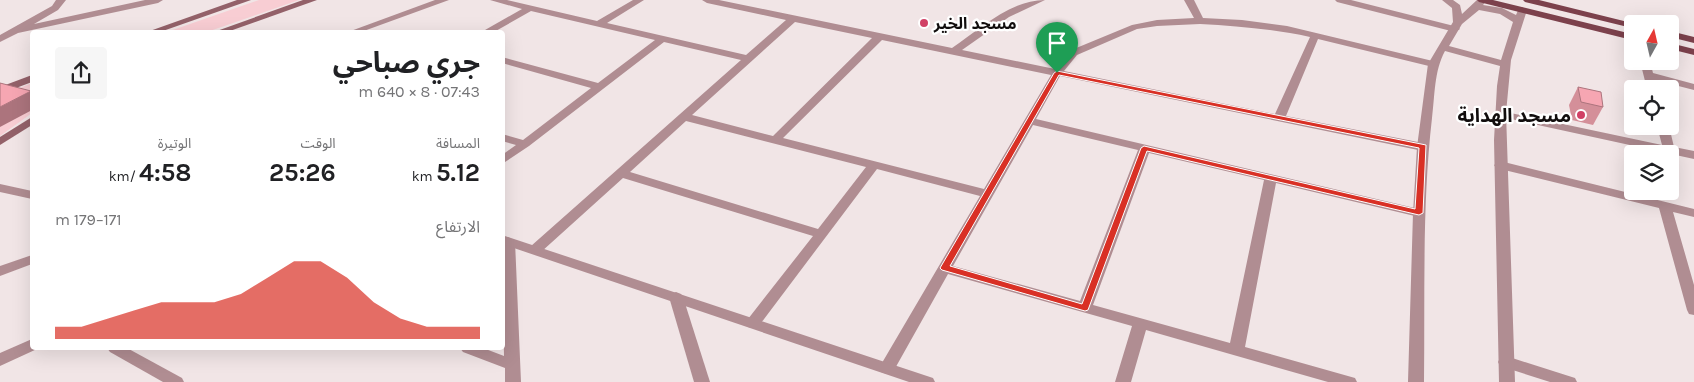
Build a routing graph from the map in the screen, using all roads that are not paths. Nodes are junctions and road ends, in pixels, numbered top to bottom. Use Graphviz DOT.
graph roads {
  1 [pos="61,0"];
  2 [pos="158,0"];
  3 [pos="246,0"];
  4 [pos="312,0"];
  5 [pos="444,0"];
  6 [pos="495,0"];
  7 [pos="639,0"];
  8 [pos="707,0"];
  9 [pos="1040,0"];
  10 [pos="1189,0"];
  11 [pos="1340,0"];
  12 [pos="1447,0"];
  13 [pos="1481,2"];
  14 [pos="1526,6"];
  15 [pos="530,8"];
  16 [pos="793,19"];
  17 [pos="1200,22"];
  18 [pos="599,24"];
  19 [pos="1624,24"];
  20 [pos="1457,25"];
  21 [pos="18,30"];
  22 [pos="158,30"];
  23 [pos="225,30"];
  24 [pos="359,30"];
  25 [pos="492,30"];
  26 [pos="1624,35"];
  27 [pos="1315,36"];
  28 [pos="1679,36"];
  29 [pos="879,37"];
  30 [pos="0,39"];
  31 [pos="662,39"];
  32 [pos="1694,40"];
  33 [pos="1444,48"];
  34 [pos="1679,48"];
  35 [pos="953,52"];
  36 [pos="1694,52"];
  37 [pos="749,60"];
  38 [pos="505,61"];
  39 [pos="1434,64"];
  40 [pos="1505,64"];
  41 [pos="1648,70"];
  42 [pos="1057,73"];
  43 [pos="1649,75"];
  44 [pos="30,79"];
  45 [pos="1650,80"];
  46 [pos="600,87"];
  47 [pos="1694,87"];
  48 [pos="0,91"];
  49 [pos="1501,114"];
  50 [pos="684,116"];
  51 [pos="1279,118"];
  52 [pos="30,121"];
  53 [pos="1029,121"];
  54 [pos="30,131"];
  55 [pos="505,138"];
  56 [pos="775,140"];
  57 [pos="0,143"];
  58 [pos="525,144"];
  59 [pos="1646,145"];
  60 [pos="1423,147"];
  61 [pos="1144,148"];
  62 [pos="1679,152"];
  63 [pos="1694,155"];
  64 [pos="505,159"];
  65 [pos="874,165"];
  66 [pos="1500,165"];
  67 [pos="622,173"];
  68 [pos="1271,178"];
  69 [pos="0,188"];
  70 [pos="988,194"];
  71 [pos="30,195"];
  72 [pos="1665,206"];
  73 [pos="1419,213"];
  74 [pos="1694,213"];
  75 [pos="821,234"];
  76 [pos="505,240"];
  77 [pos="536,249"];
  78 [pos="30,260"];
  79 [pos="945,268"];
  80 [pos="0,271"];
  81 [pos="676,297"];
  82 [pos="1085,308"];
  83 [pos="1694,310"];
  84 [pos="753,323"];
  85 [pos="1140,324"];
  86 [pos="30,346"];
  87 [pos="118,350"];
  88 [pos="473,350"];
  89 [pos="1236,352"];
  90 [pos="0,360"];
  91 [pos="1506,362"];
  92 [pos="513,365"];
  93 [pos="887,368"];
  94 [pos="165,380"];
  95 [pos="513,382"];
  96 [pos="702,382"];
  97 [pos="927,382"];
  98 [pos="1122,382"];
  99 [pos="1349,382"];
  100 [pos="1416,382"];
  101 [pos="1507,382"];
  102 [pos="1569,382"];
  1 -- 21 [label="street"];
  2 -- 21 [label="street"];
  3 -- 22 [label="main road"];
  4 -- 23 [label="main road"];
  5 -- 24 [label="street"];
  6 -- 15 [label="street"];
  7 -- 18 [label="street"];
  8 -- 16 [label="street"];
  9 -- 35 [label="street"];
  10 -- 17 [label="street"];
  11 -- 20 [label="street"];
  12 -- 20 [label="street"];
  13 -- 14 [label="main road"];
  13 -- 20 [label="street"];
  14 -- 19 [label="main road"];
  14 -- 26 [label="main road"];
  14 -- 40 [label="street"];
  15 -- 18 [label="street"];
  15 -- 25 [label="street"];
  16 -- 29 [label="street"];
  16 -- 37 [label="street"];
  17 -- 27 [label="street"];
  17 -- 42 [label="street"];
  18 -- 31 [label="street"];
  20 -- 33 [label="street"];
  21 -- 30 [label="street"];
  27 -- 39 [label="street"];
  27 -- 51 [label="street"];
  28 -- 32 [label="main road"];
  29 -- 35 [label="street"];
  29 -- 56 [label="street"];
  31 -- 37 [label="street"];
  31 -- 46 [label="street"];
  33 -- 39 [label="street"];
  33 -- 40 [label="street"];
  34 -- 36 [label="main road"];
  35 -- 42 [label="street"];
  37 -- 50 [label="street"];
  38 -- 46 [label="street"];
  39 -- 60 [label="street"];
  40 -- 49 [label="street"];
  41 -- 43 [label="street"];
  42 -- 51 [label="street"];
  42 -- 53 [label="street"];
  43 -- 45 [label="street"];
  43 -- 47 [label="street"];
  44 -- 48 [label="main road"];
  46 -- 58 [label="street"];
  49 -- 59 [label="street"];
  49 -- 66 [label="street"];
  50 -- 56 [label="street"];
  50 -- 67 [label="street"];
  51 -- 60 [label="street"];
  52 -- 57 [label="main road"];
  53 -- 61 [label="street"];
  53 -- 70 [label="street"];
  54 -- 57 [label="main road"];
  55 -- 58 [label="street"];
  56 -- 65 [label="street"];
  58 -- 64 [label="street"];
  60 -- 73 [label="street"];
  61 -- 68 [label="street"];
  61 -- 82 [label="street"];
  62 -- 63 [label="street"];
  65 -- 70 [label="street"];
  65 -- 75 [label="street"];
  66 -- 72 [label="street"];
  66 -- 91 [label="street"];
  67 -- 75 [label="street"];
  67 -- 77 [label="street"];
  68 -- 73 [label="street"];
  68 -- 89 [label="street"];
  69 -- 71 [label="street"];
  70 -- 79 [label="street"];
  72 -- 74 [label="street"];
  72 -- 83 [label="street"];
  73 -- 100 [label="street"];
  75 -- 84 [label="street"];
  76 -- 77 [label="street"];
  76 -- 92 [label="street"];
  77 -- 81 [label="street"];
  78 -- 80 [label="street"];
  79 -- 82 [label="street"];
  79 -- 93 [label="street"];
  81 -- 84 [label="street"];
  81 -- 96 [label="street"];
  82 -- 85 [label="street"];
  84 -- 93 [label="street"];
  85 -- 89 [label="street"];
  85 -- 98 [label="street"];
  86 -- 90 [label="street"];
  87 -- 94 [label="street"];
  88 -- 92 [label="street"];
  89 -- 99 [label="street"];
  91 -- 101 [label="street"];
  91 -- 102 [label="street"];
  92 -- 95 [label="street"];
  93 -- 97 [label="street"];
}
